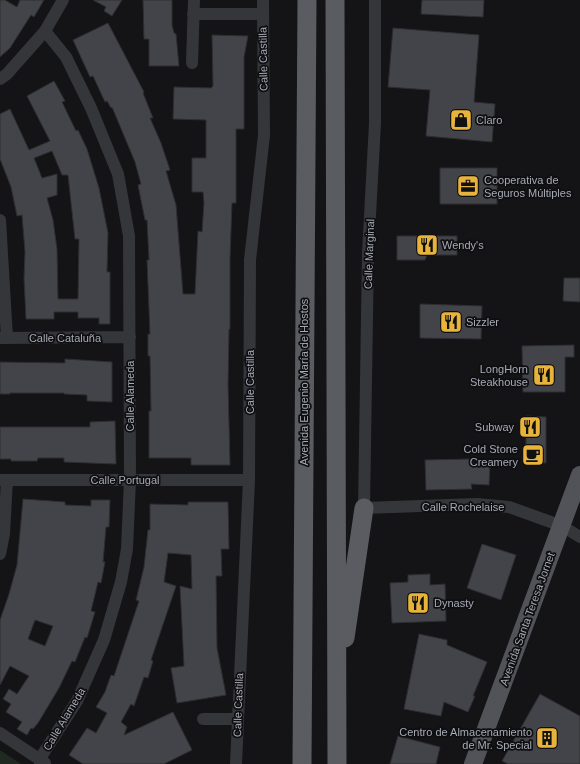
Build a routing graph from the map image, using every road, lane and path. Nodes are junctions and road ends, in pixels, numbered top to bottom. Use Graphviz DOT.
graph roads {
  1 [pos="63,0"];
  2 [pos="194,0"];
  3 [pos="263,0"];
  4 [pos="307,0"];
  5 [pos="335,0"];
  6 [pos="375,0"];
  7 [pos="194,14"];
  8 [pos="263,14"];
  9 [pos="45,31"];
  10 [pos="192,63"];
  11 [pos="0,79"];
  12 [pos="0,220"];
  13 [pos="130,337"];
  14 [pos="3,338"];
  15 [pos="580,475"];
  16 [pos="4,480"];
  17 [pos="130,480"];
  18 [pos="249,480"];
  19 [pos="364,508"];
  20 [pos="562,526"];
  21 [pos="580,537"];
  22 [pos="0,554"];
  23 [pos="336,700"];
  24 [pos="203,719"];
  25 [pos="237,719"];
  26 [pos="0,733"];
  27 [pos="43,762"];
  28 [pos="236,764"];
  29 [pos="302,764"];
  30 [pos="337,764"];
  31 [pos="473,764"];
  1 -- 9 [label="street"];
  2 -- 7 [label="street"];
  3 -- 8 [label="street, Calle Castilla"];
  4 -- 29 [label="highway, Avenida Eugenio María de Hostos"];
  5 -- 23 [label="highway"];
  6 -- 19 [label="street, Calle Marginal"];
  7 -- 8 [label="street"];
  7 -- 10 [label="street"];
  8 -- 18 [label="street, Calle Castilla"];
  9 -- 11 [label="street"];
  9 -- 13 [label="street, Calle Alameda"];
  12 -- 14 [label="street"];
  13 -- 14 [label="street, Calle Cataluña"];
  13 -- 17 [label="street, Calle Alameda"];
  15 -- 20 [label="main road, Avenida Santa Teresa Jornet"];
  16 -- 17 [label="street, Calle Portugal"];
  16 -- 22 [label="street"];
  17 -- 18 [label="street, Calle Portugal"];
  17 -- 27 [label="street, Calle Alameda"];
  18 -- 25 [label="street, Calle Castilla"];
  19 -- 20 [label="street, Calle Rochelaise"];
  19 -- 23 [label="highway"];
  20 -- 21 [label="street, Calle Rochelaise"];
  20 -- 31 [label="main road, Avenida Santa Teresa Jornet"];
  23 -- 30 [label="highway"];
  24 -- 25 [label="street"];
  25 -- 28 [label="street, Calle Castilla"];
  26 -- 27 [label="street"];
}
